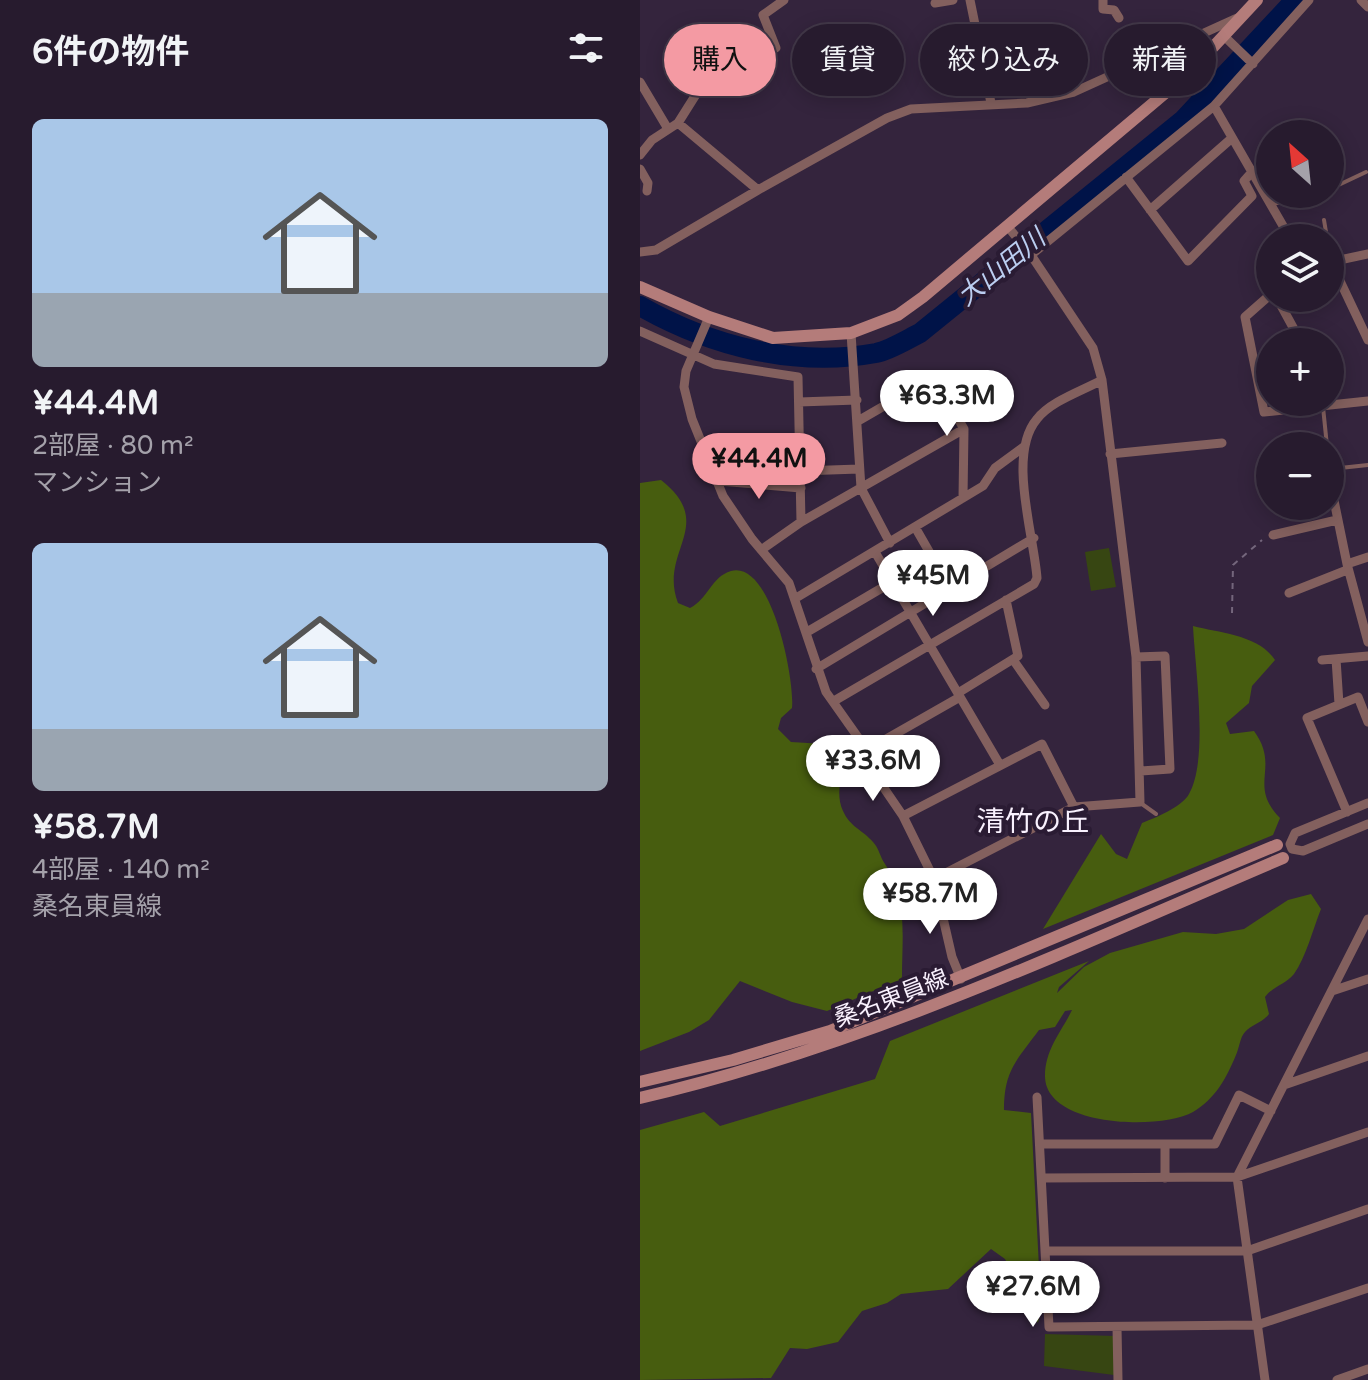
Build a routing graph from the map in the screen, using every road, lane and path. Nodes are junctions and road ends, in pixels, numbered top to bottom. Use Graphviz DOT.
graph roads {
  1 [pos="784,0"];
  2 [pos="953,0"];
  3 [pos="970,0"];
  4 [pos="1103,0"];
  5 [pos="1257,0"];
  6 [pos="1309,0"];
  7 [pos="1361,0"];
  8 [pos="935,3"];
  9 [pos="1368,7"];
  10 [pos="1244,15"];
  11 [pos="1119,18"];
  12 [pos="1227,39"];
  13 [pos="1251,62"];
  14 [pos="640,82"];
  15 [pos="991,103"];
  16 [pos="1214,106"];
  17 [pos="678,123"];
  18 [pos="668,129"];
  19 [pos="1232,138"];
  20 [pos="640,155"];
  21 [pos="640,169"];
  22 [pos="1252,172"];
  23 [pos="1366,172"];
  24 [pos="1126,177"];
  25 [pos="1256,178"];
  26 [pos="1344,182"];
  27 [pos="758,190"];
  28 [pos="647,191"];
  29 [pos="1150,210"];
  30 [pos="1324,220"];
  31 [pos="1325,224"];
  32 [pos="1009,229"];
  33 [pos="640,252"];
  34 [pos="1030,254"];
  35 [pos="1368,254"];
  36 [pos="1344,258"];
  37 [pos="640,287"];
  38 [pos="1344,289"];
  39 [pos="1256,307"];
  40 [pos="709,317"];
  41 [pos="640,331"];
  42 [pos="851,338"];
  43 [pos="1368,340"];
  44 [pos="692,354"];
  45 [pos="1256,372"];
  46 [pos="1102,380"];
  47 [pos="857,400"];
  48 [pos="1368,401"];
  49 [pos="799,402"];
  50 [pos="1344,405"];
  51 [pos="858,421"];
  52 [pos="964,429"];
  53 [pos="1222,443"];
  54 [pos="1025,446"];
  55 [pos="1110,454"];
  56 [pos="1368,465"];
  57 [pos="1344,468"];
  58 [pos="859,469"];
  59 [pos="801,471"];
  60 [pos="719,481"];
  61 [pos="801,488"];
  62 [pos="861,488"];
  63 [pos="963,498"];
  64 [pos="1337,520"];
  65 [pos="801,522"];
  66 [pos="915,527"];
  67 [pos="1273,535"];
  68 [pos="1034,538"];
  69 [pos="890,543"];
  70 [pos="761,550"];
  71 [pos="875,552"];
  72 [pos="1368,557"];
  73 [pos="1347,567"];
  74 [pos="892,582"];
  75 [pos="950,588"];
  76 [pos="1289,593"];
  77 [pos="796,598"];
  78 [pos="1006,600"];
  79 [pos="910,612"];
  80 [pos="1232,613"];
  81 [pos="807,632"];
  82 [pos="1368,642"];
  83 [pos="928,646"];
  84 [pos="1368,656"];
  85 [pos="1136,657"];
  86 [pos="1336,659"];
  87 [pos="1322,660"];
  88 [pos="1014,661"];
  89 [pos="816,669"];
  90 [pos="959,695"];
  91 [pos="834,701"];
  92 [pos="1339,704"];
  93 [pos="1045,705"];
  94 [pos="1368,722"];
  95 [pos="867,750"];
  96 [pos="1000,765"];
  97 [pos="1141,771"];
  98 [pos="1140,802"];
  99 [pos="1368,803"];
  100 [pos="1074,807"];
  101 [pos="1347,812"];
  102 [pos="1156,814"];
  103 [pos="903,816"];
  104 [pos="1368,824"];
  105 [pos="1277,845"];
  106 [pos="1283,858"];
  107 [pos="934,879"];
  108 [pos="1368,919"];
  109 [pos="961,979"];
  110 [pos="1368,979"];
  111 [pos="1332,991"];
  112 [pos="1368,1056"];
  113 [pos="640,1082"];
  114 [pos="1284,1085"];
  115 [pos="1037,1097"];
  116 [pos="640,1098"];
  117 [pos="1271,1111"];
  118 [pos="1368,1132"];
  119 [pos="1040,1144"];
  120 [pos="1165,1144"];
  121 [pos="1237,1177"];
  122 [pos="1042,1178"];
  123 [pos="1165,1178"];
  124 [pos="1368,1209"];
  125 [pos="1045,1251"];
  126 [pos="1247,1251"];
  127 [pos="1368,1288"];
  128 [pos="1257,1325"];
  129 [pos="1117,1327"];
  130 [pos="1368,1369"];
  131 [pos="1118,1380"];
  132 [pos="1265,1380"];
  133 [pos="1337,1380"];
  1 -- 17 [label="street"];
  2 -- 8 [label="street"];
  3 -- 15 [label="street"];
  4 -- 11 [label="street"];
  5 -- 10 [label="main road"];
  6 -- 13 [label="street"];
  7 -- 9 [label="street"];
  10 -- 12 [label="main road"];
  10 -- 15 [label="street"];
  12 -- 13 [label="street"];
  12 -- 32 [label="main road"];
  13 -- 16 [label="street"];
  14 -- 18 [label="street"];
  15 -- 27 [label="street"];
  16 -- 19 [label="street"];
  16 -- 24 [label="street"];
  17 -- 18 [label="street"];
  17 -- 27 [label="street"];
  18 -- 20 [label="street"];
  19 -- 22 [label="street"];
  19 -- 29 [label="street"];
  21 -- 28 [label="street"];
  22 -- 25 [label="street"];
  22 -- 29 [label="street"];
  23 -- 26 [label="lane"];
  24 -- 29 [label="street"];
  24 -- 34 [label="street"];
  27 -- 33 [label="street"];
  30 -- 31 [label="lane"];
  32 -- 34 [label="street"];
  32 -- 42 [label="main road"];
  34 -- 46 [label="street"];
  35 -- 36 [label="street"];
  37 -- 40 [label="main road"];
  38 -- 43 [label="street"];
  39 -- 45 [label="street"];
  40 -- 42 [label="main road"];
  40 -- 44 [label="street"];
  41 -- 44 [label="street"];
  42 -- 47 [label="street"];
  44 -- 49 [label="street"];
  44 -- 60 [label="street"];
  46 -- 54 [label="street"];
  46 -- 55 [label="street"];
  47 -- 49 [label="street"];
  47 -- 51 [label="street"];
  48 -- 50 [label="street"];
  49 -- 59 [label="street"];
  51 -- 52 [label="street"];
  51 -- 58 [label="street"];
  52 -- 62 [label="street"];
  52 -- 63 [label="street"];
  53 -- 55 [label="street"];
  54 -- 63 [label="street"];
  54 -- 68 [label="street"];
  55 -- 85 [label="street"];
  56 -- 57 [label="lane"];
  58 -- 59 [label="street"];
  58 -- 62 [label="street"];
  59 -- 61 [label="street"];
  60 -- 61 [label="street"];
  60 -- 70 [label="street"];
  61 -- 65 [label="street"];
  62 -- 65 [label="street"];
  62 -- 69 [label="street"];
  63 -- 66 [label="street"];
  64 -- 67 [label="street"];
  64 -- 73 [label="street"];
  65 -- 70 [label="street"];
  66 -- 69 [label="street"];
  66 -- 75 [label="street"];
  67 -- 80 [label="path"];
  68 -- 75 [label="street"];
  68 -- 78 [label="street"];
  69 -- 71 [label="street"];
  70 -- 77 [label="street"];
  71 -- 74 [label="street"];
  71 -- 77 [label="street"];
  72 -- 73 [label="street"];
  73 -- 76 [label="street"];
  73 -- 82 [label="street"];
  74 -- 79 [label="street"];
  74 -- 81 [label="street"];
  75 -- 79 [label="street"];
  77 -- 81 [label="street"];
  78 -- 83 [label="street"];
  78 -- 88 [label="street"];
  79 -- 83 [label="street"];
  79 -- 89 [label="street"];
  81 -- 89 [label="street"];
  83 -- 90 [label="street"];
  83 -- 91 [label="street"];
  84 -- 86 [label="street"];
  85 -- 97 [label="street"];
  85 -- 97 [label="street"];
  86 -- 87 [label="street"];
  86 -- 92 [label="street"];
  88 -- 90 [label="street"];
  88 -- 93 [label="street"];
  89 -- 91 [label="street"];
  90 -- 95 [label="street"];
  90 -- 96 [label="street"];
  91 -- 95 [label="street"];
  92 -- 94 [label="street"];
  92 -- 101 [label="street"];
  95 -- 103 [label="street"];
  96 -- 100 [label="street"];
  96 -- 103 [label="street"];
  97 -- 98 [label="street"];
  98 -- 100 [label="street"];
  98 -- 102 [label="lane"];
  99 -- 101 [label="street"];
  100 -- 107 [label="street"];
  101 -- 104 [label="street"];
  103 -- 107 [label="street"];
  105 -- 109 [label="main road, 桑名東員線"];
  106 -- 116 [label="main road, 桑名東員線"];
  107 -- 109 [label="street"];
  108 -- 111 [label="street"];
  109 -- 113 [label="main road, 桑名東員線"];
  110 -- 111 [label="street"];
  111 -- 114 [label="street"];
  112 -- 114 [label="street"];
  114 -- 117 [label="street"];
  115 -- 119 [label="street"];
  117 -- 120 [label="street"];
  117 -- 121 [label="street"];
  118 -- 121 [label="street"];
  119 -- 120 [label="street"];
  119 -- 122 [label="street"];
  120 -- 123 [label="street"];
  121 -- 123 [label="street"];
  121 -- 126 [label="street"];
  122 -- 123 [label="street"];
  122 -- 125 [label="street"];
  124 -- 126 [label="street"];
  125 -- 126 [label="street"];
  125 -- 129 [label="street"];
  126 -- 128 [label="street"];
  127 -- 128 [label="street"];
  128 -- 129 [label="street"];
  128 -- 132 [label="street"];
  129 -- 131 [label="street"];
  130 -- 133 [label="street"];
}
